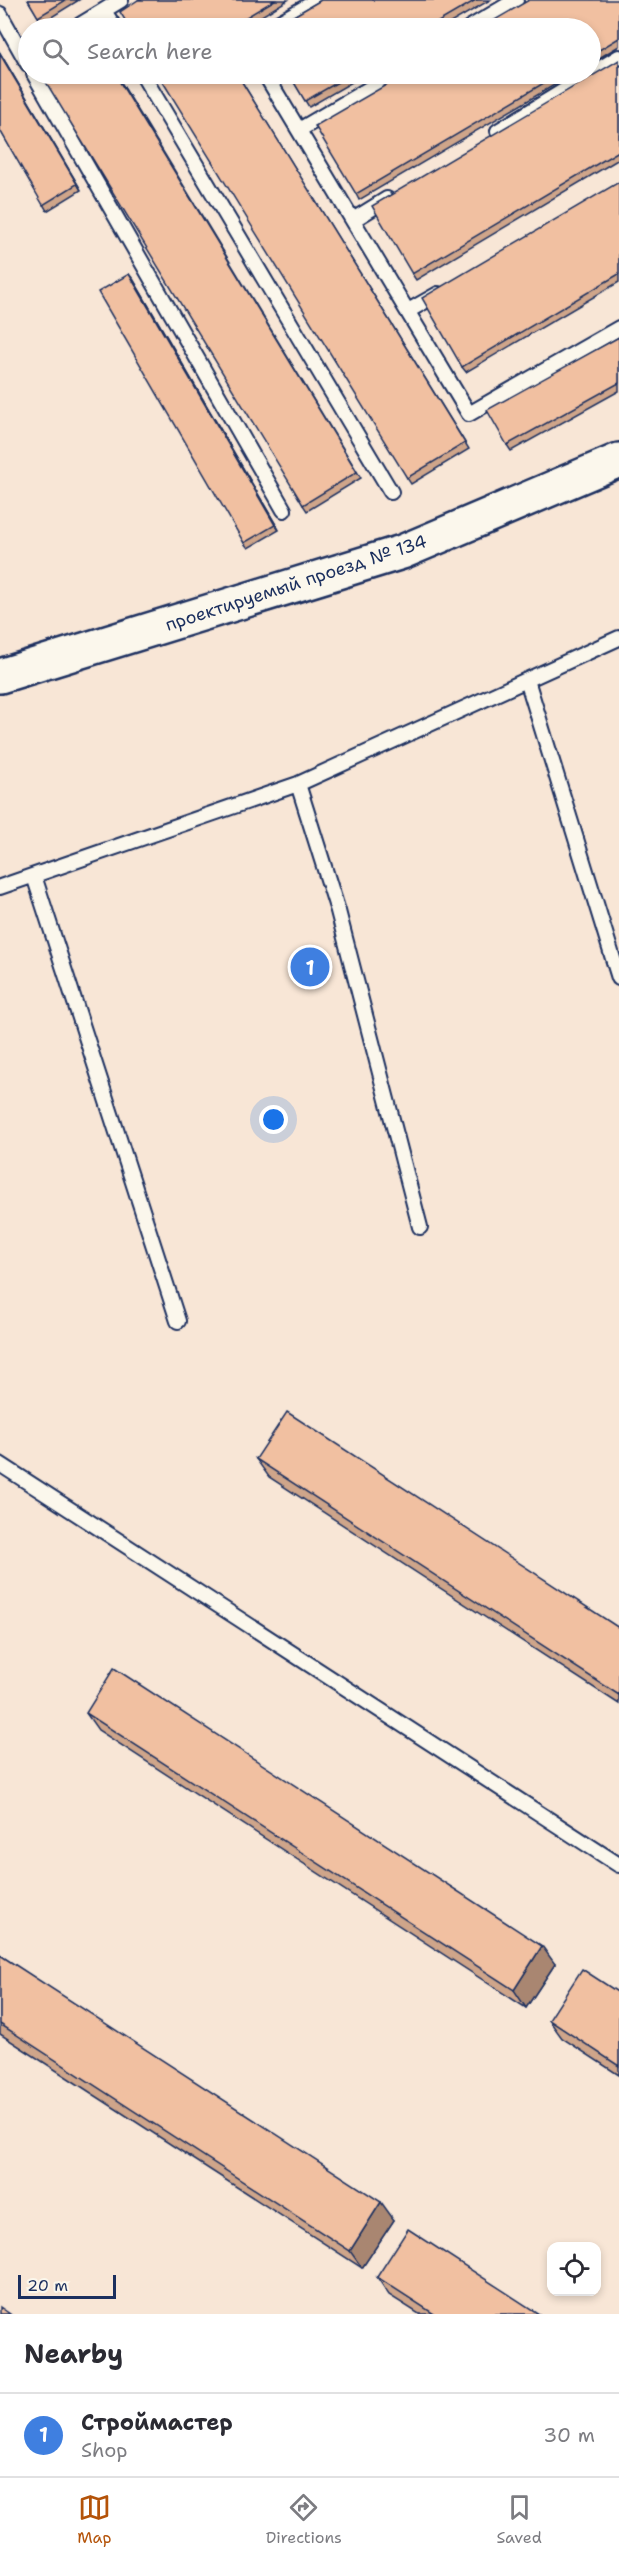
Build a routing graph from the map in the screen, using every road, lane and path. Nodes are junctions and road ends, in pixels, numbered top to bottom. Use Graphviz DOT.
graph roads {
  1 [pos="121,0"];
  2 [pos="318,0"];
  3 [pos="516,0"];
  4 [pos="104,10"];
  5 [pos="0,14"];
  6 [pos="91,18"];
  7 [pos="109,18"];
  8 [pos="286,18"];
  9 [pos="486,18"];
  10 [pos="18,44"];
  11 [pos="619,57"];
  12 [pos="601,68"];
  13 [pos="40,84"];
  14 [pos="148,84"];
  15 [pos="271,84"];
  16 [pos="377,84"];
  17 [pos="575,84"];
  18 [pos="299,130"];
  19 [pos="486,139"];
  20 [pos="394,195"];
  21 [pos="353,220"];
  22 [pos="448,288"];
  23 [pos="408,311"];
  24 [pos="619,328"];
  25 [pos="619,460"];
  26 [pos="392,492"];
  27 [pos="284,510"];
  28 [pos="619,638"];
  29 [pos="0,676"];
  30 [pos="527,680"];
  31 [pos="298,784"];
  32 [pos="34,876"];
  33 [pos="0,887"];
  34 [pos="619,978"];
  35 [pos="420,1227"];
  36 [pos="178,1321"];
  37 [pos="0,1464"];
  38 [pos="619,1865"];
  1 -- 4 [label="lane"];
  2 -- 8 [label="lane"];
  3 -- 9 [label="lane"];
  4 -- 6 [label="lane"];
  4 -- 7 [label="lane"];
  5 -- 10 [label="lane"];
  11 -- 12 [label="lane"];
  13 -- 27 [label="lane"];
  14 -- 26 [label="lane"];
  15 -- 18 [label="lane"];
  16 -- 18 [label="lane"];
  17 -- 19 [label="lane"];
  18 -- 21 [label="lane"];
  20 -- 21 [label="lane"];
  21 -- 23 [label="lane"];
  22 -- 23 [label="lane"];
  23 -- 24 [label="lane"];
  25 -- 29 [label="street, проектируемый проезд № 134"];
  28 -- 30 [label="lane"];
  30 -- 31 [label="lane"];
  30 -- 34 [label="lane"];
  31 -- 32 [label="lane"];
  31 -- 35 [label="lane"];
  32 -- 33 [label="lane"];
  32 -- 36 [label="lane"];
  37 -- 38 [label="lane"];
}
